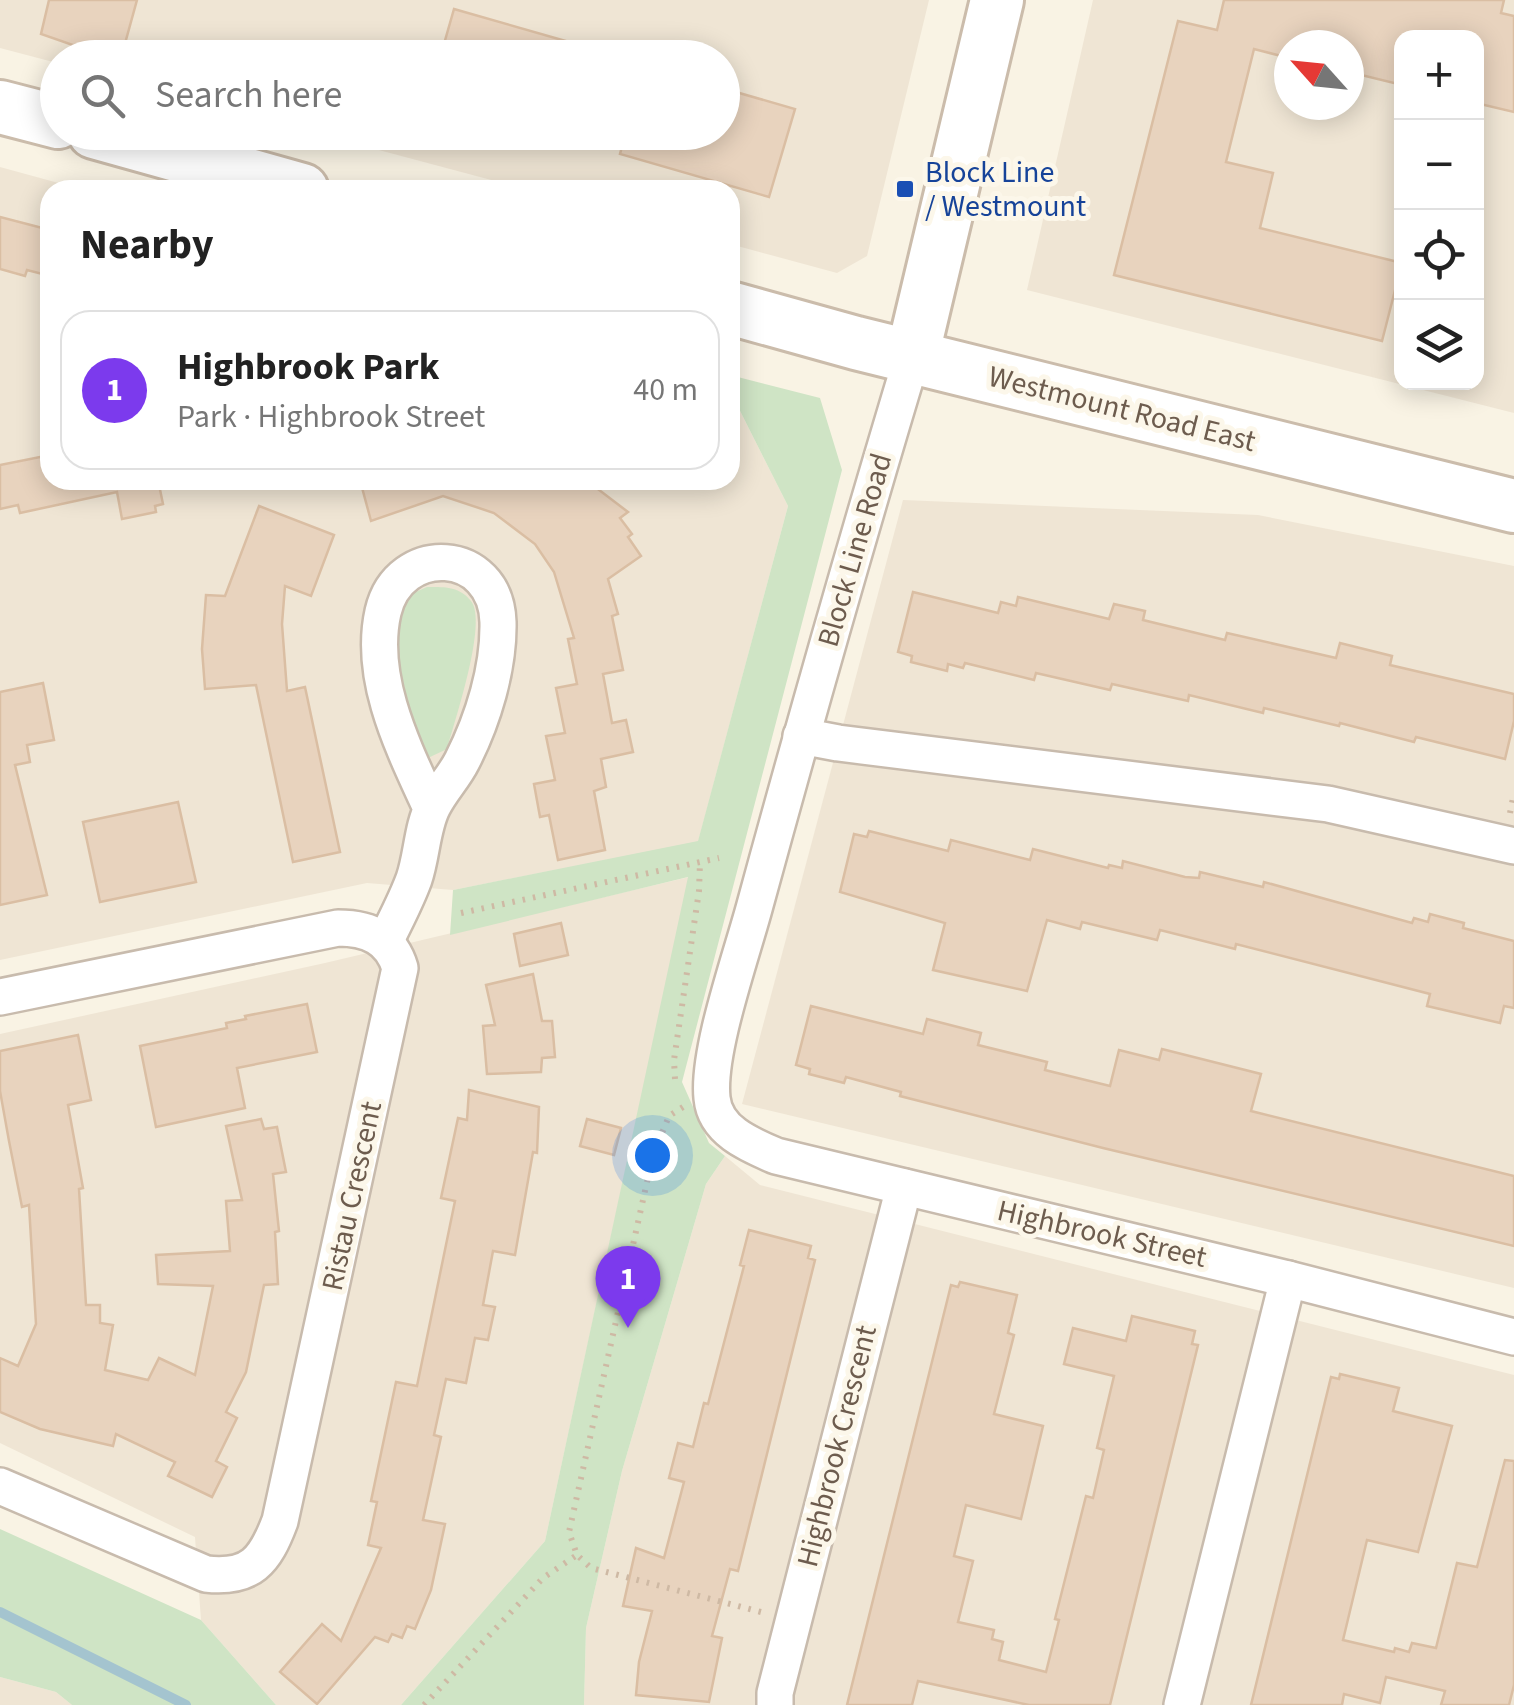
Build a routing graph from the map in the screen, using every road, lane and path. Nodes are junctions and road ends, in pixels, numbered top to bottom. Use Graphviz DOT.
graph roads {
  1 [pos="998,0"];
  2 [pos="0,106"];
  3 [pos="40,117"];
  4 [pos="159,150"];
  5 [pos="266,180"];
  6 [pos="740,311"];
  7 [pos="912,357"];
  8 [pos="1514,506"];
  9 [pos="801,736"];
  10 [pos="431,808"];
  11 [pos="1514,846"];
  12 [pos="718,858"];
  13 [pos="700,862"];
  14 [pos="461,913"];
  15 [pos="385,942"];
  16 [pos="0,998"];
  17 [pos="702,1100"];
  18 [pos="678,1110"];
  19 [pos="904,1187"];
  20 [pos="1288,1278"];
  21 [pos="1514,1337"];
  22 [pos="0,1486"];
  23 [pos="577,1554"];
  24 [pos="761,1612"];
  25 [pos="424,1705"];
  26 [pos="776,1705"];
  27 [pos="1182,1705"];
  1 -- 7 [label="main road, Block Line Road"];
  2 -- 3 [label="main road"];
  4 -- 5 [label="main road"];
  6 -- 7 [label="main road, Westmount Road East"];
  7 -- 8 [label="main road, Westmount Road East"];
  7 -- 9 [label="street, Block Line Road"];
  9 -- 11 [label="street"];
  9 -- 17 [label="street, Block Line Road"];
  10 -- 10 [label="street"];
  10 -- 15 [label="street"];
  12 -- 13 [label="path"];
  13 -- 14 [label="path"];
  13 -- 18 [label="path"];
  15 -- 16 [label="street"];
  15 -- 22 [label="street, Ristau Crescent"];
  17 -- 18 [label="path"];
  17 -- 19 [label="street, Highbrook Street"];
  18 -- 23 [label="path"];
  19 -- 20 [label="street, Highbrook Street"];
  19 -- 26 [label="street, Highbrook Crescent"];
  20 -- 21 [label="street, Highbrook Street"];
  20 -- 27 [label="street"];
  23 -- 24 [label="path"];
  23 -- 25 [label="path"];
}
